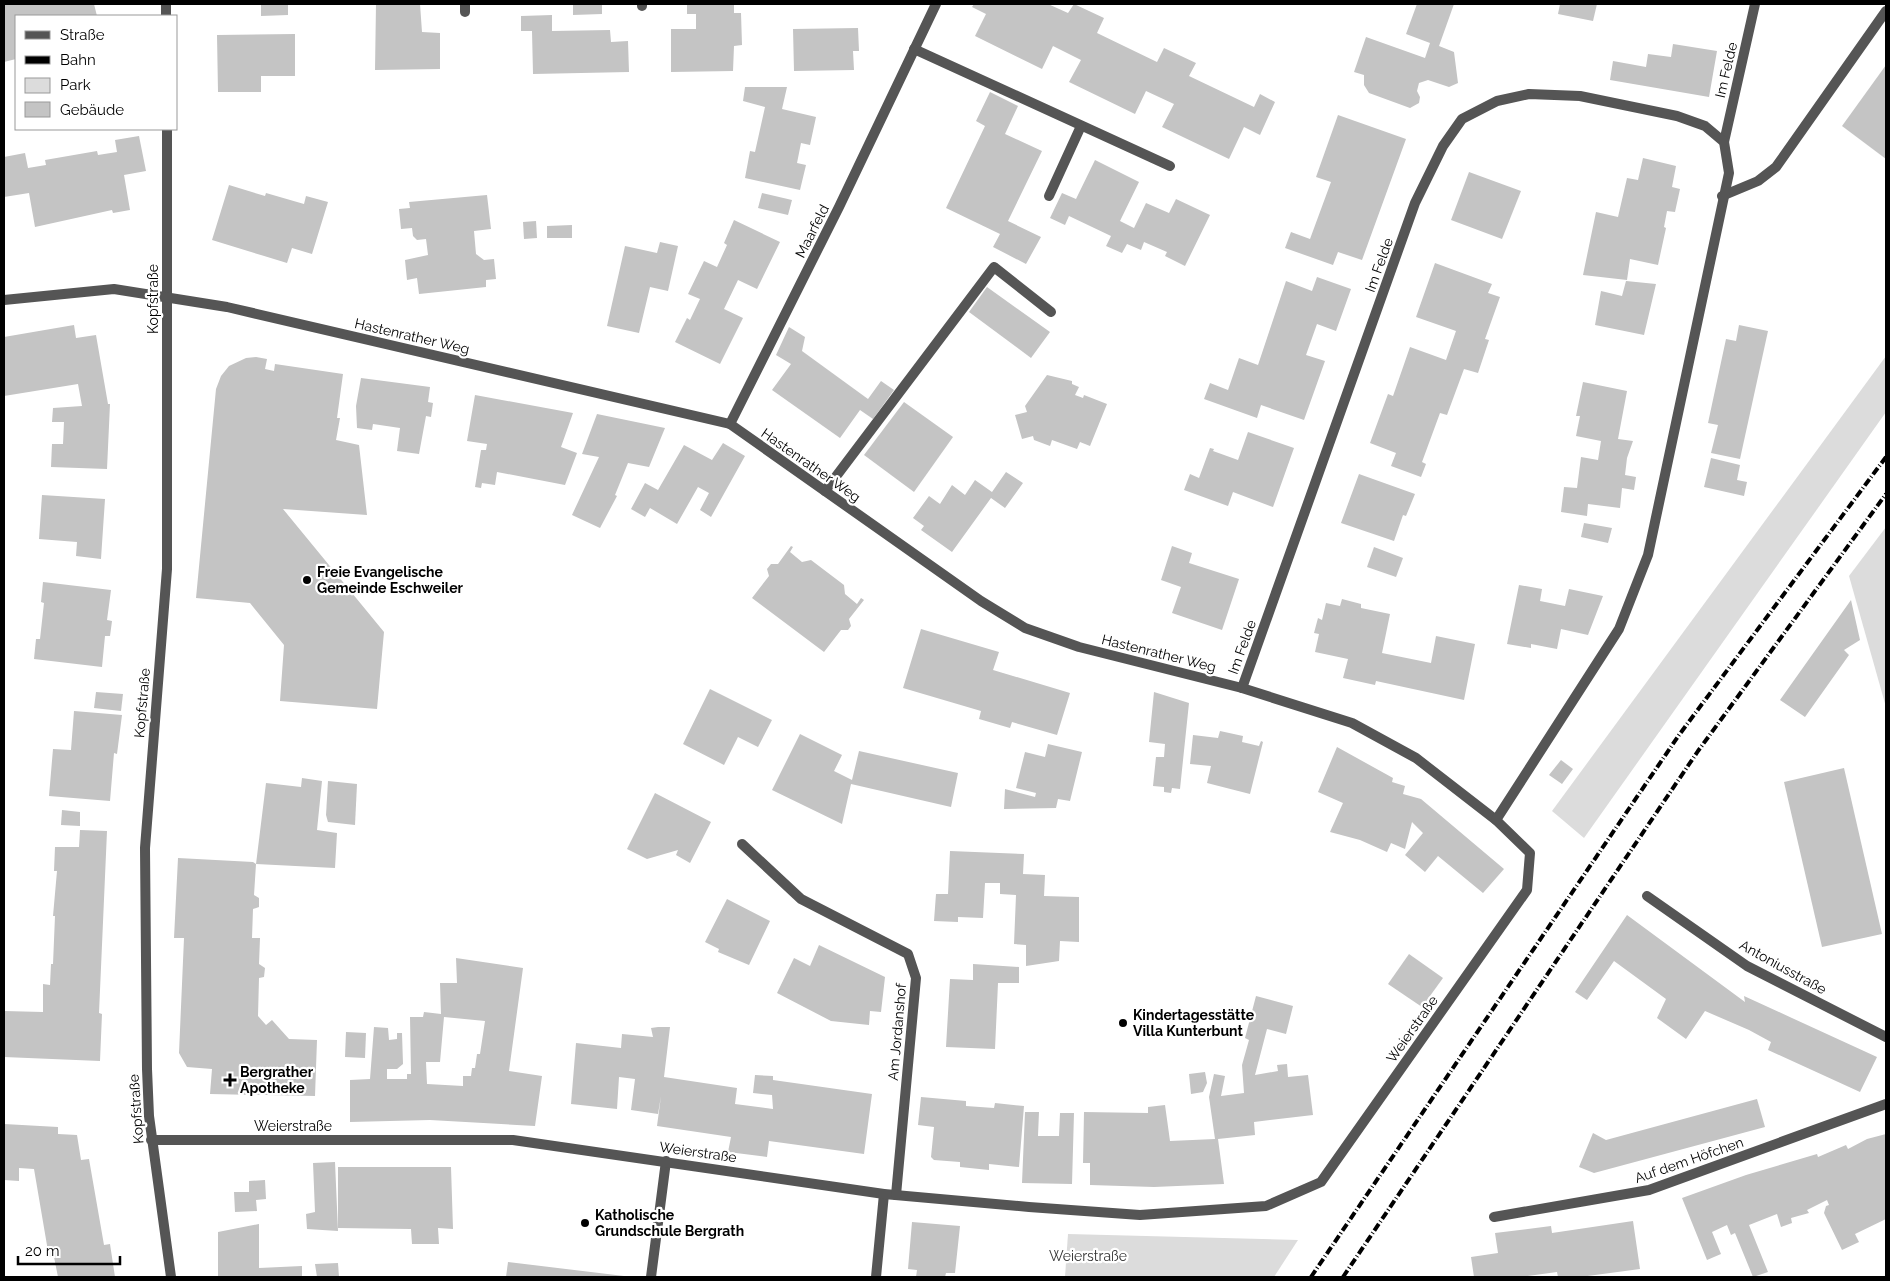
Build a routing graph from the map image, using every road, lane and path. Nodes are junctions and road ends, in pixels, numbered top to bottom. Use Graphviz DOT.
graph roads {
  1 [pos="936,4"];
  2 [pos="1755,4"];
  3 [pos="1886,11"];
  4 [pos="914,49"];
  5 [pos="1082,126"];
  6 [pos="167,130"];
  7 [pos="1724,142"];
  8 [pos="1170,166"];
  9 [pos="1049,196"];
  10 [pos="1722,196"];
  11 [pos="167,297"];
  12 [pos="4,300"];
  13 [pos="1050,312"];
  14 [pos="730,424"];
  15 [pos="825,491"];
  16 [pos="1242,688"];
  17 [pos="1496,820"];
  18 [pos="742,844"];
  19 [pos="1530,853"];
  20 [pos="1647,896"];
  21 [pos="1886,1037"];
  22 [pos="1886,1104"];
  23 [pos="151,1140"];
  24 [pos="666,1161"];
  25 [pos="884,1194"];
  26 [pos="896,1195"];
  27 [pos="1494,1217"];
  28 [pos="171,1277"];
  29 [pos="651,1277"];
  30 [pos="876,1277"];
  1 -- 4 [label="street, Maarfeld"];
  2 -- 7 [label="street, Im Felde"];
  3 -- 10 [label="street"];
  4 -- 5 [label="street"];
  4 -- 14 [label="street, Maarfeld"];
  5 -- 8 [label="street"];
  5 -- 9 [label="street"];
  6 -- 11 [label="street, Kopfstraße"];
  7 -- 10 [label="street, Im Felde"];
  7 -- 16 [label="street, Im Felde"];
  10 -- 17 [label="street, Im Felde"];
  11 -- 12 [label="street, Hastenrather Weg"];
  11 -- 14 [label="street, Hastenrather Weg"];
  11 -- 23 [label="street, Kopfstraße"];
  13 -- 15 [label="street"];
  14 -- 15 [label="street, Hastenrather Weg"];
  15 -- 16 [label="street, Hastenrather Weg"];
  16 -- 17 [label="street, Hastenrather Weg"];
  17 -- 19 [label="street, Hastenrather Weg"];
  18 -- 26 [label="street, Am Jordanshof"];
  19 -- 26 [label="street, Weierstraße"];
  20 -- 21 [label="street, Antoniusstraße"];
  22 -- 27 [label="street, Auf dem Höfchen"];
  23 -- 24 [label="street, Weierstraße"];
  23 -- 28 [label="street, Kopfstraße"];
  24 -- 25 [label="street, Weierstraße"];
  24 -- 29 [label="street"];
  25 -- 26 [label="street, Weierstraße"];
  25 -- 30 [label="street"];
}
